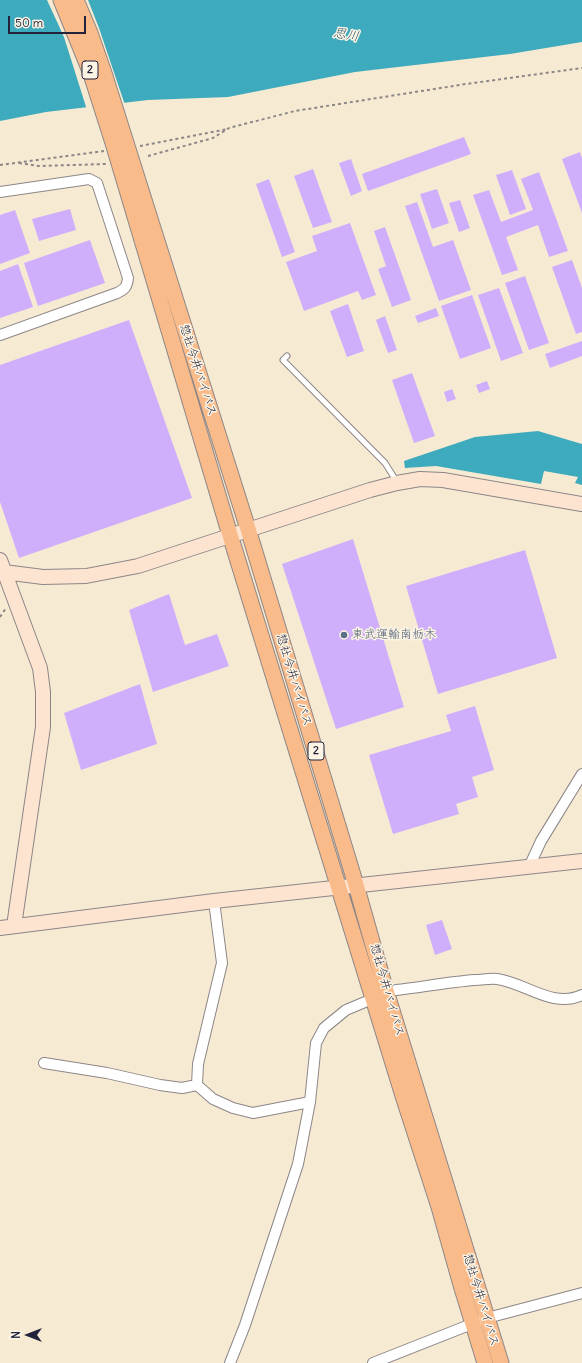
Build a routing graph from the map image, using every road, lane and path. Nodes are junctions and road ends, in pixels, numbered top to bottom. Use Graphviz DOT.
graph roads {
  1 [pos="61,0"];
  2 [pos="76,0"];
  3 [pos="582,68"];
  4 [pos="229,128"];
  5 [pos="121,145"];
  6 [pos="148,156"];
  7 [pos="15,162"];
  8 [pos="106,164"];
  9 [pos="0,165"];
  10 [pos="0,192"];
  11 [pos="0,335"];
  12 [pos="287,356"];
  13 [pos="398,483"];
  14 [pos="582,504"];
  15 [pos="248,529"];
  16 [pos="230,535"];
  17 [pos="1,568"];
  18 [pos="582,774"];
  19 [pos="582,861"];
  20 [pos="529,867"];
  21 [pos="356,885"];
  22 [pos="338,887"];
  23 [pos="214,901"];
  24 [pos="7,927"];
  25 [pos="396,990"];
  26 [pos="582,995"];
  27 [pos="365,1002"];
  28 [pos="44,1063"];
  29 [pos="198,1085"];
  30 [pos="310,1102"];
  31 [pos="582,1293"];
  32 [pos="487,1318"];
  33 [pos="473,1324"];
  34 [pos="230,1363"];
  35 [pos="373,1363"];
  36 [pos="485,1363"];
  37 [pos="501,1363"];
  1 -- 5 [label="main road, 惣社今井バイパス / 2"];
  2 -- 5 [label="main road, 惣社今井バイパス / 2"];
  3 -- 4 [label="path"];
  4 -- 5 [label="path"];
  4 -- 6 [label="path"];
  5 -- 7 [label="path"];
  5 -- 15 [label="main road, 惣社今井バイパス / 2"];
  5 -- 16 [label="main road, 惣社今井バイパス / 2"];
  7 -- 8 [label="path"];
  7 -- 9 [label="path"];
  10 -- 11 [label="street"];
  12 -- 13 [label="lane"];
  13 -- 14 [label="street"];
  13 -- 15 [label="street"];
  15 -- 16 [label="street"];
  15 -- 21 [label="main road, 惣社今井バイパス / 2"];
  16 -- 17 [label="street"];
  16 -- 22 [label="main road, 惣社今井バイパス / 2"];
  17 -- 24 [label="street"];
  18 -- 20 [label="street"];
  19 -- 20 [label="street"];
  20 -- 21 [label="street"];
  21 -- 22 [label="street"];
  21 -- 32 [label="main road, 惣社今井バイパス / 2"];
  22 -- 23 [label="street"];
  22 -- 33 [label="main road, 惣社今井バイパス / 2"];
  23 -- 24 [label="street"];
  23 -- 29 [label="street"];
  25 -- 26 [label="street"];
  27 -- 30 [label="street"];
  28 -- 29 [label="street"];
  29 -- 30 [label="street"];
  30 -- 34 [label="street"];
  31 -- 32 [label="street"];
  32 -- 33 [label="street"];
  32 -- 37 [label="main road, 惣社今井バイパス / 2"];
  33 -- 35 [label="street"];
  33 -- 36 [label="main road, 惣社今井バイパス / 2"];
}
